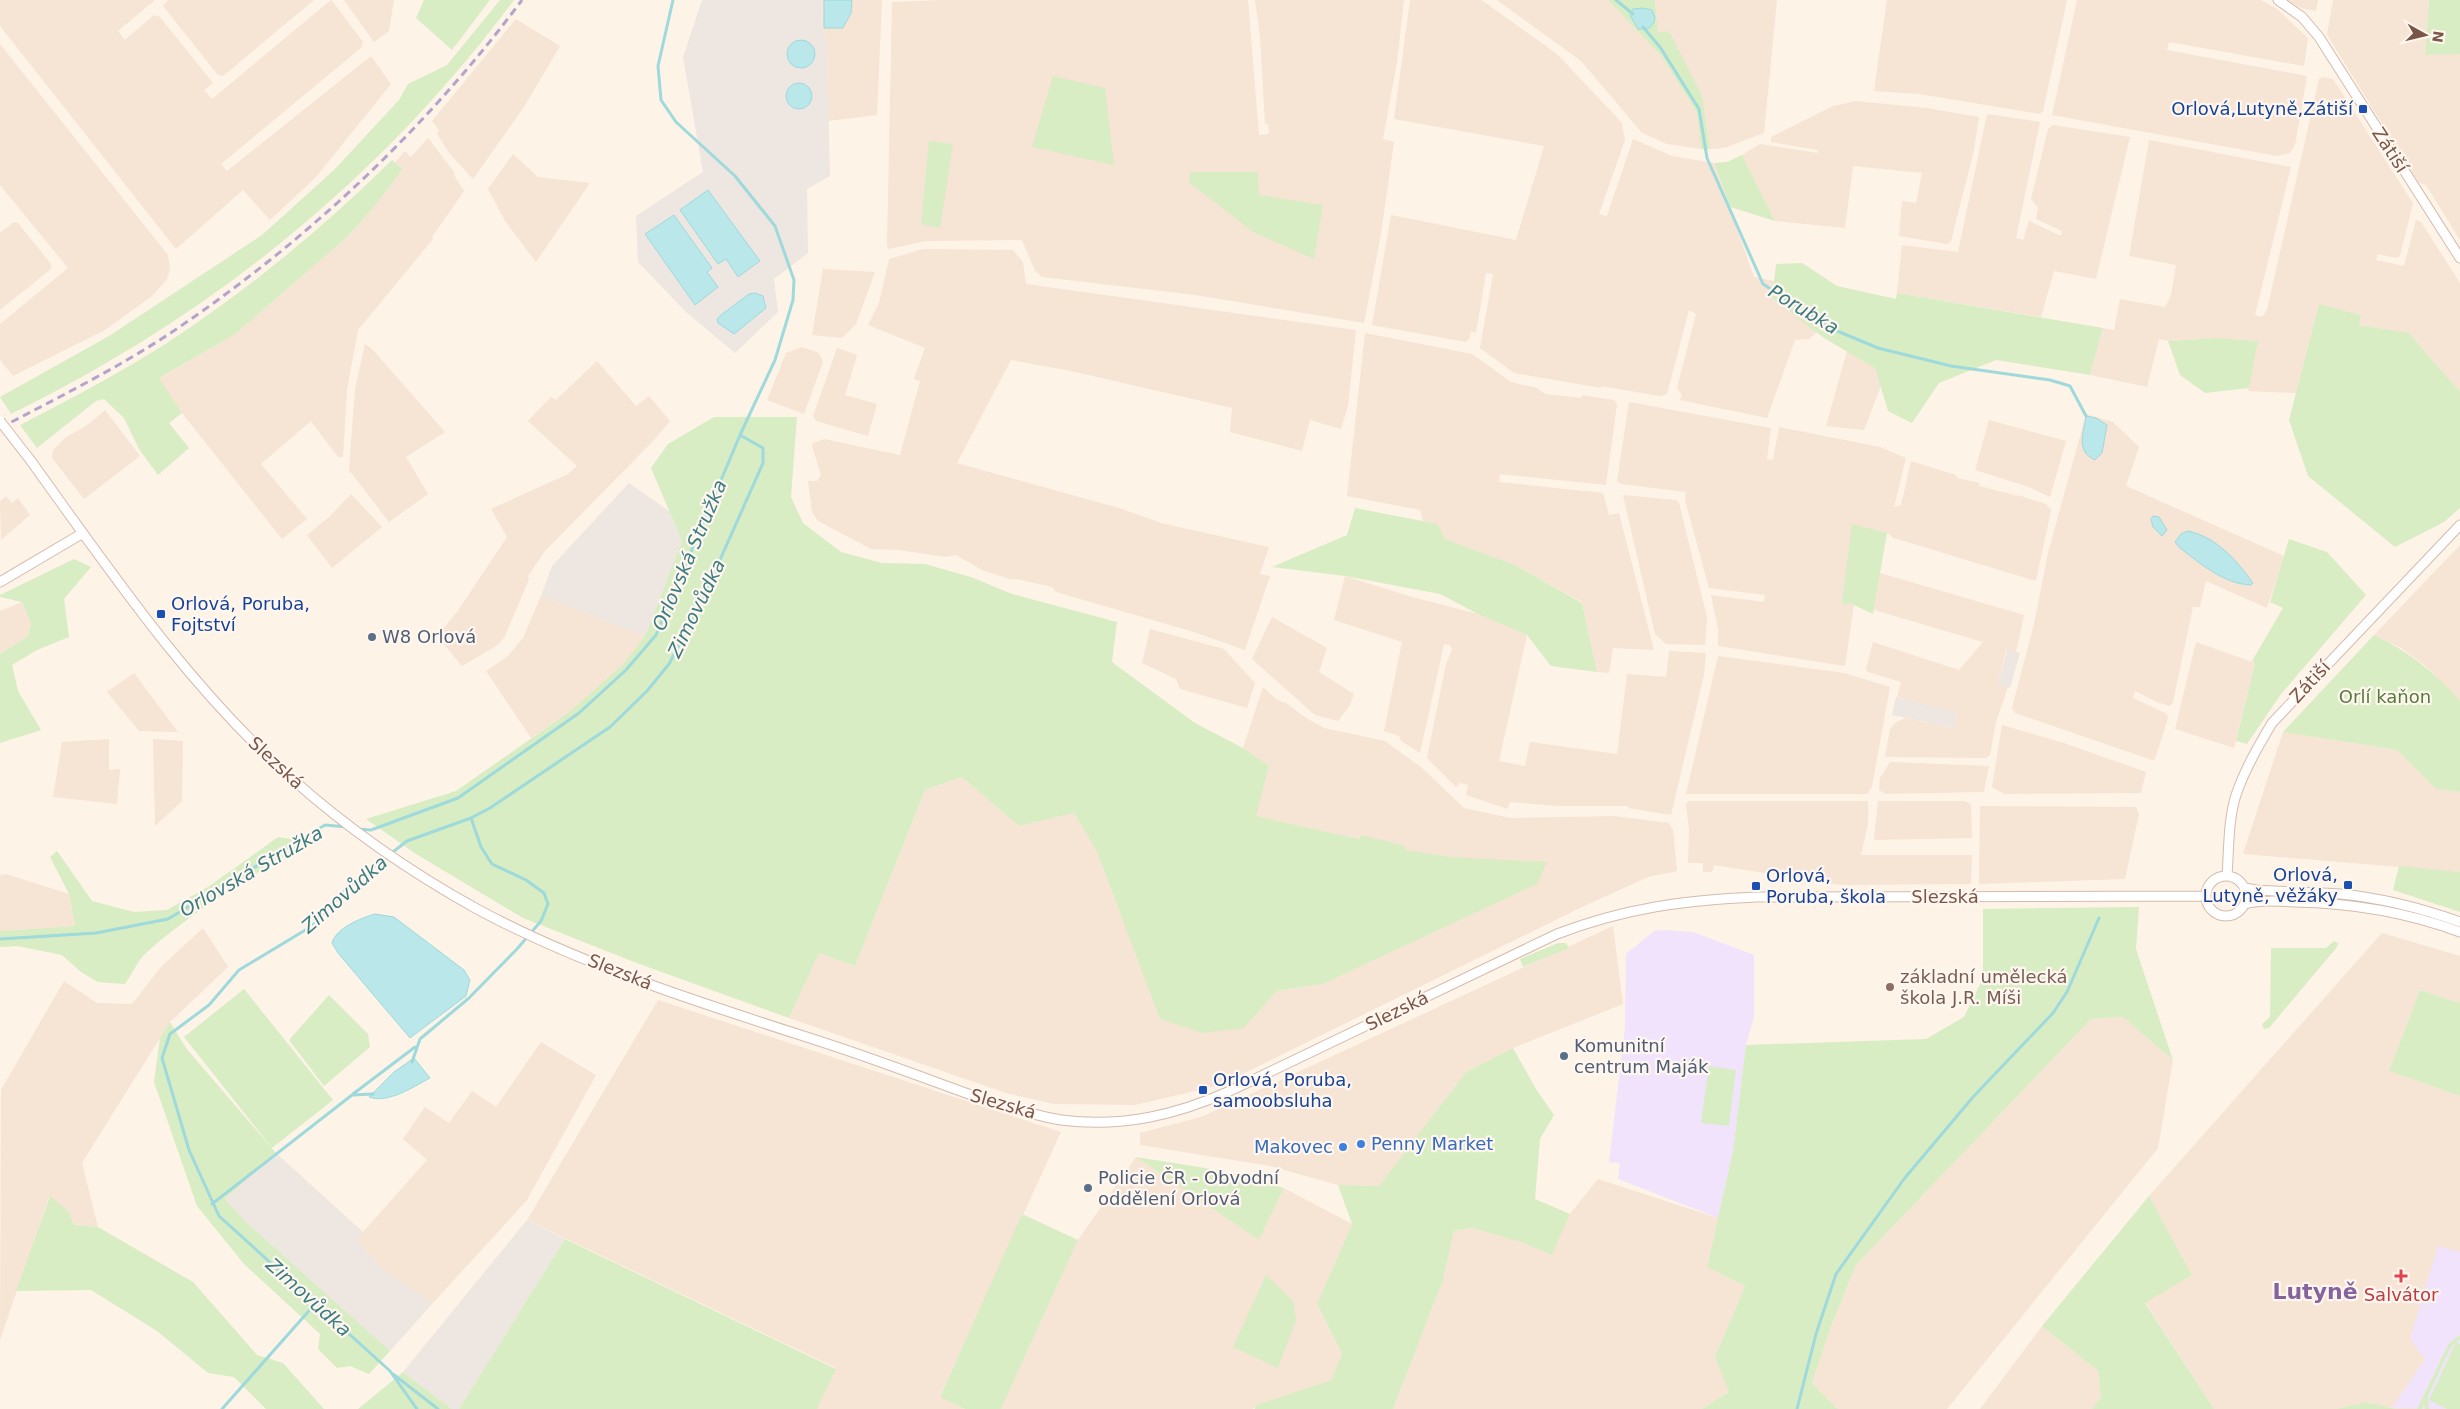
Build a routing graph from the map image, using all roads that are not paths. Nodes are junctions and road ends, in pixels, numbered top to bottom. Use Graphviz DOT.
graph roads {
  1 [pos="2278,0"];
  2 [pos="2460,258"];
  3 [pos="0,421"];
  4 [pos="2460,525"];
  5 [pos="83,533"];
  6 [pos="0,582"];
  7 [pos="2227,876"];
  8 [pos="2245,888"];
  9 [pos="2206,896"];
  10 [pos="2245,904"];
  11 [pos="2460,922"];
  12 [pos="2460,932"];
  1 -- 2 [label="street, Zátiší"];
  3 -- 5 [label="street, Slezská, bridge"];
  4 -- 7 [label="street, Zátiší"];
  5 -- 6 [label="street"];
  5 -- 9 [label="street, Slezská"];
  7 -- 8 [label="street"];
  7 -- 9 [label="street"];
  8 -- 10 [label="street"];
  8 -- 11 [label="street"];
  9 -- 10 [label="street"];
  10 -- 12 [label="street"];
}
